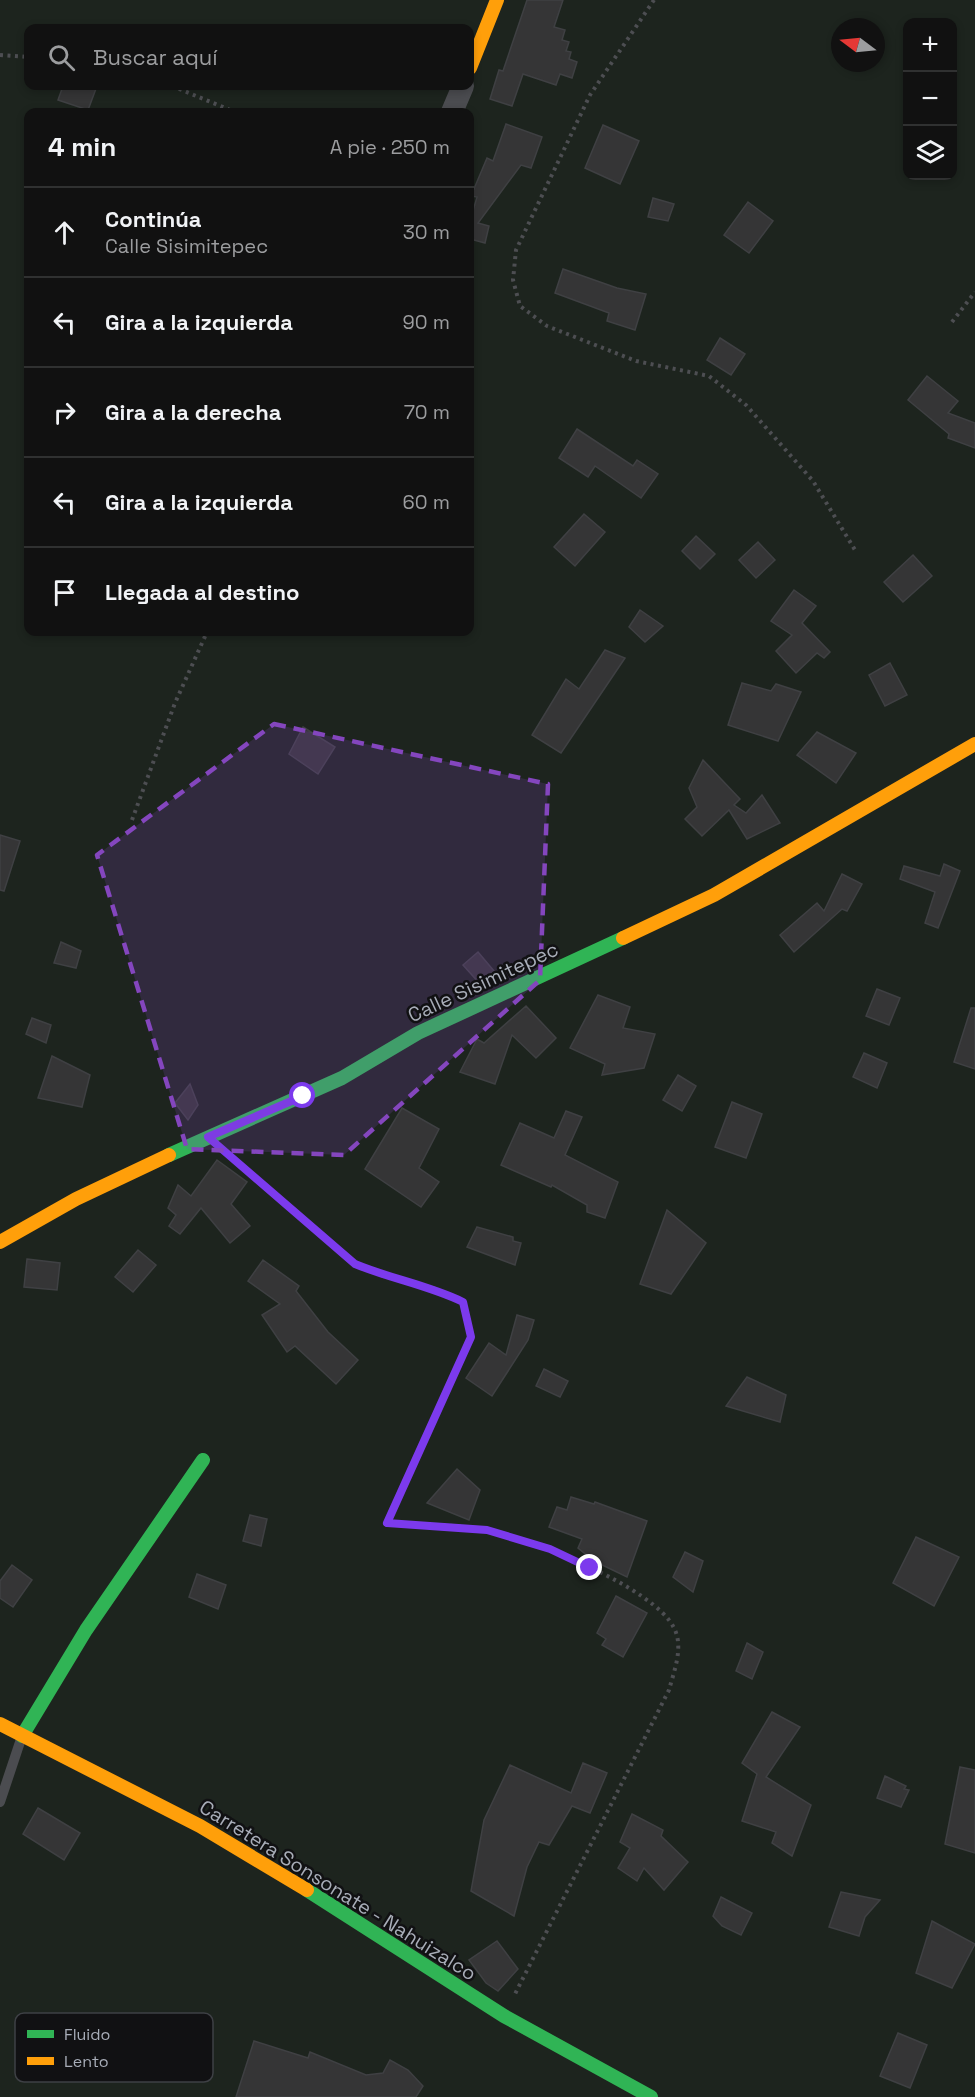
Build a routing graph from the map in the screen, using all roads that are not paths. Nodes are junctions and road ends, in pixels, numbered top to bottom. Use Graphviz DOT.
graph roads {
  1 [pos="497,0"];
  2 [pos="474,58"];
  3 [pos="461,90"];
  4 [pos="454,108"];
  5 [pos="975,744"];
  6 [pos="0,1242"];
  7 [pos="203,1460"];
  8 [pos="0,1724"];
  9 [pos="22,1736"];
  10 [pos="0,1802"];
  11 [pos="651,2097"];
  1 -- 2 [label="street"];
  3 -- 4 [label="street"];
  5 -- 6 [label="street, Calle Sisimitepec"];
  7 -- 9 [label="street"];
  8 -- 9 [label="street, Carretera Sonsonate - Nahuizalco"];
  9 -- 10 [label="lane"];
  9 -- 11 [label="street, Carretera Sonsonate - Nahuizalco"];
}
